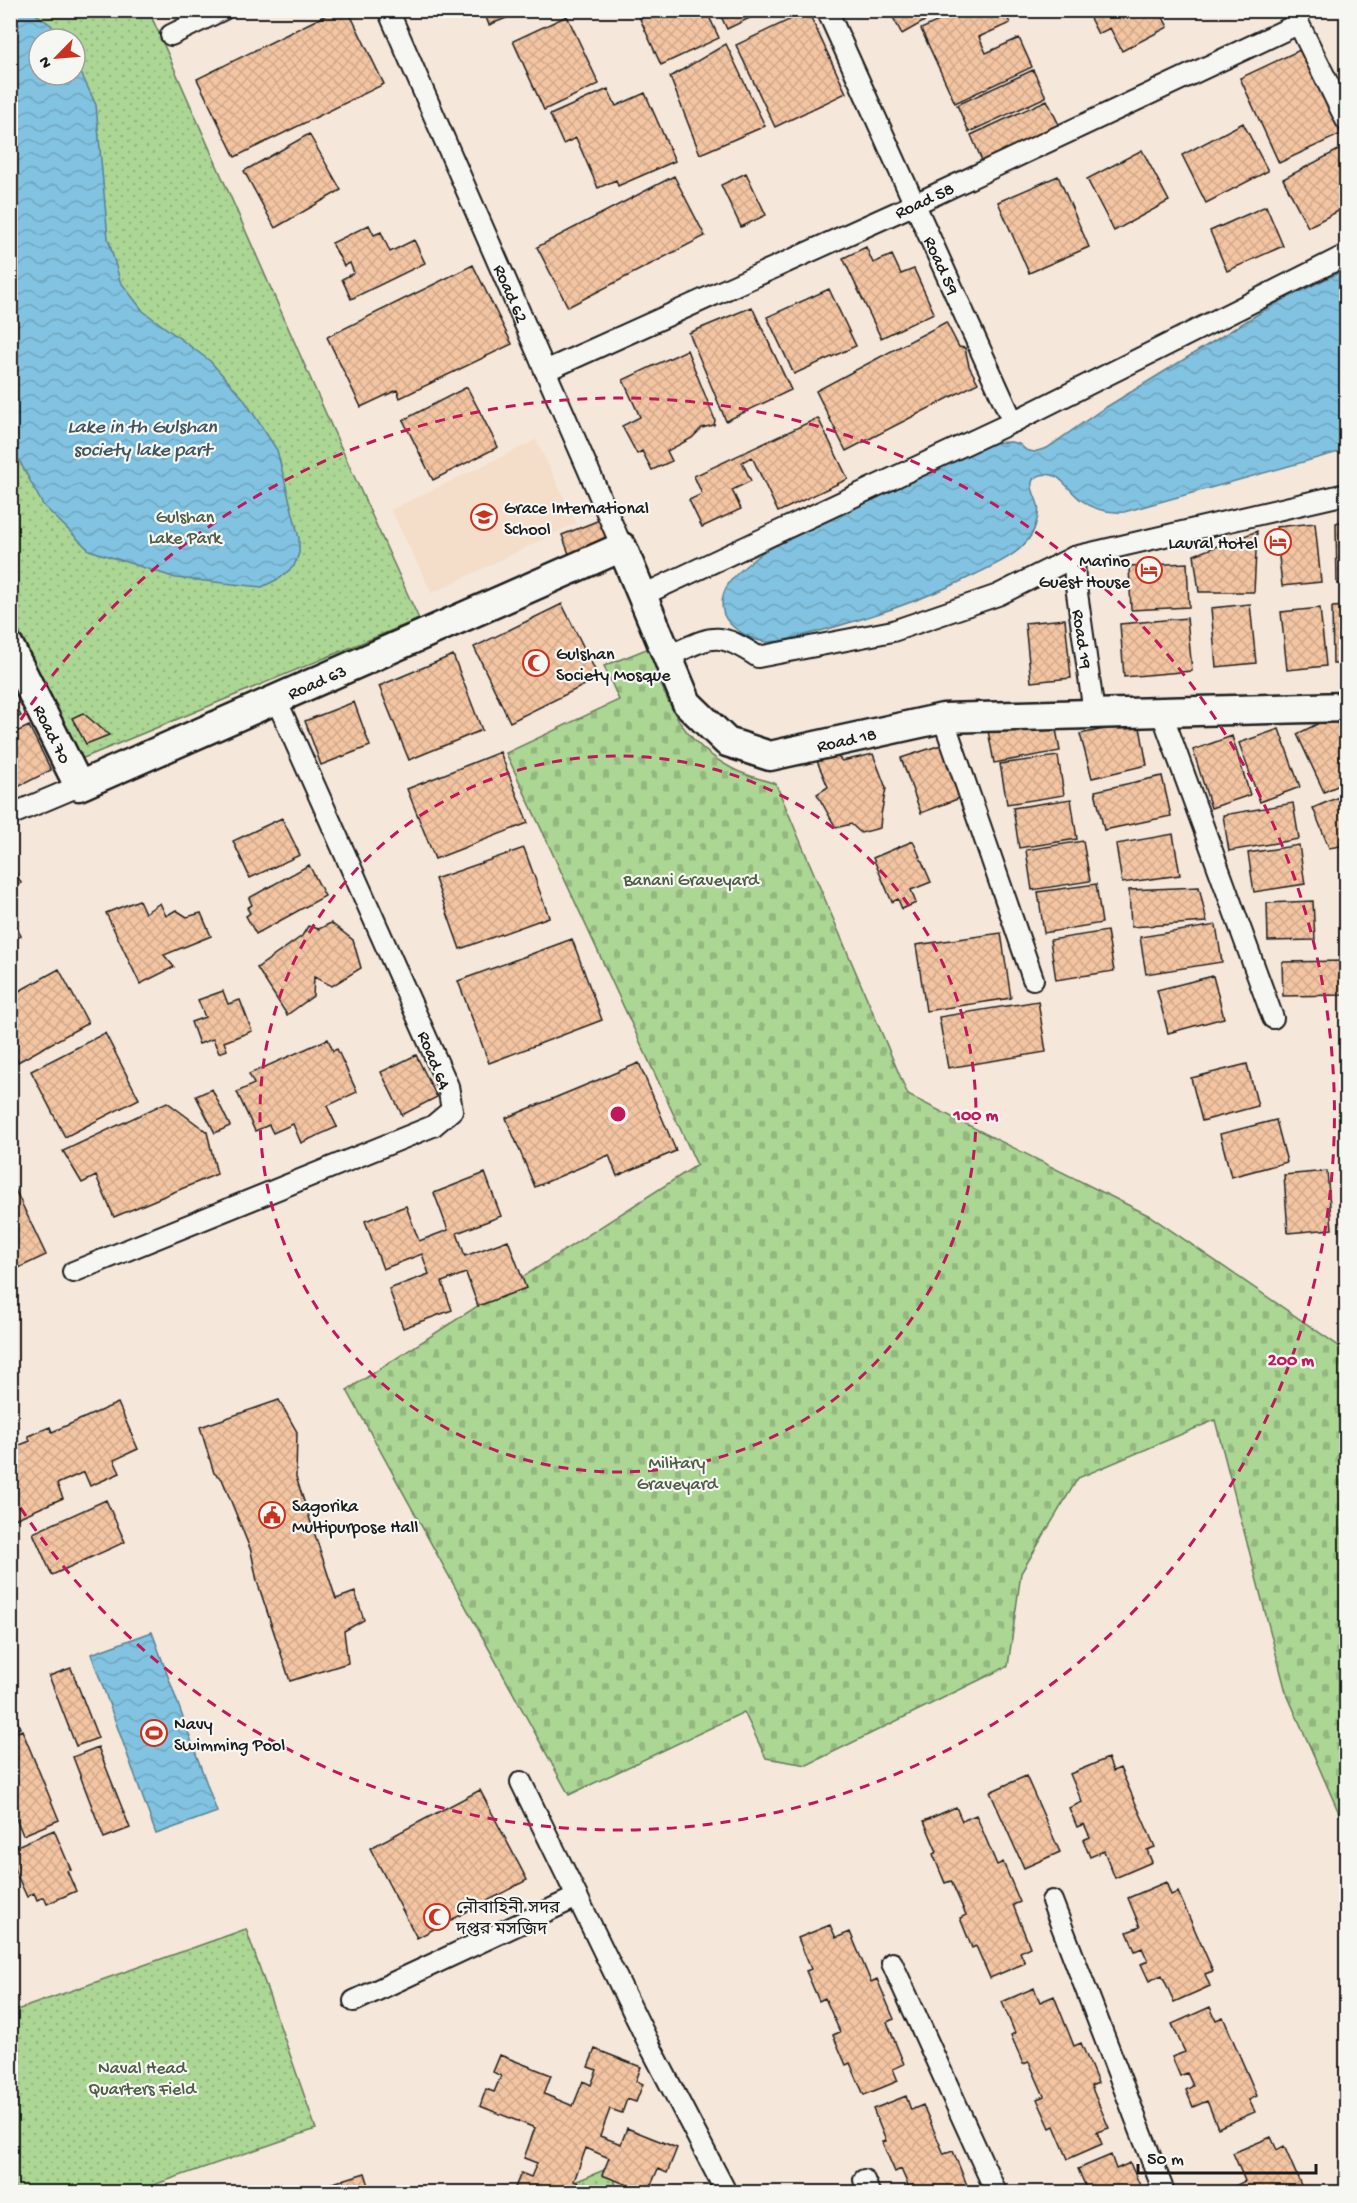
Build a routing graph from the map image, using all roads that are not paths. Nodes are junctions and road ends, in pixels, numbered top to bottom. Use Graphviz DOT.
graph roads {
  1 [pos="222,10"];
  2 [pos="388,10"];
  3 [pos="827,10"];
  4 [pos="1295,17"];
  5 [pos="171,35"];
  6 [pos="1347,120"];
  7 [pos="913,205"];
  8 [pos="1347,255"];
  9 [pos="546,371"];
  10 [pos="1013,422"];
  11 [pos="1347,494"];
  12 [pos="622,547"];
  13 [pos="1074,557"];
  14 [pos="639,586"];
  15 [pos="10,648"];
  16 [pos="668,656"];
  17 [pos="276,699"];
  18 [pos="1346,708"];
  19 [pos="1161,711"];
  20 [pos="1094,713"];
  21 [pos="943,718"];
  22 [pos="79,786"];
  23 [pos="10,815"];
  24 [pos="1033,979"];
  25 [pos="1273,1018"];
  26 [pos="73,1272"];
  27 [pos="521,1782"];
  28 [pos="577,1897"];
  29 [pos="1052,1901"];
  30 [pos="892,1963"];
  31 [pos="354,2001"];
  32 [pos="726,2193"];
  33 [pos="996,2193"];
  34 [pos="1164,2193"];
  1 -- 5 [label="street"];
  2 -- 9 [label="street, Road 62"];
  3 -- 7 [label="street, Road 59"];
  4 -- 6 [label="street"];
  4 -- 7 [label="street, Road 58"];
  7 -- 9 [label="street, Road 58"];
  7 -- 10 [label="street, Road 59"];
  8 -- 10 [label="street"];
  9 -- 12 [label="street, Road 62"];
  10 -- 14 [label="street"];
  11 -- 13 [label="street"];
  12 -- 14 [label="street, Road 62"];
  12 -- 17 [label="street, Road 63"];
  13 -- 16 [label="street"];
  13 -- 20 [label="street, Road 19"];
  14 -- 16 [label="street, Road 18"];
  15 -- 22 [label="street, Road 70"];
  16 -- 21 [label="street, Road 18"];
  17 -- 22 [label="street, Road 63"];
  17 -- 26 [label="street, Road 64"];
  18 -- 19 [label="street, Road 18"];
  19 -- 20 [label="street, Road 18"];
  19 -- 25 [label="street"];
  20 -- 21 [label="street, Road 18"];
  21 -- 24 [label="street"];
  22 -- 23 [label="street, Road 63"];
  27 -- 28 [label="street"];
  28 -- 31 [label="street"];
  28 -- 32 [label="street"];
  29 -- 34 [label="street"];
  30 -- 33 [label="street"];
}
